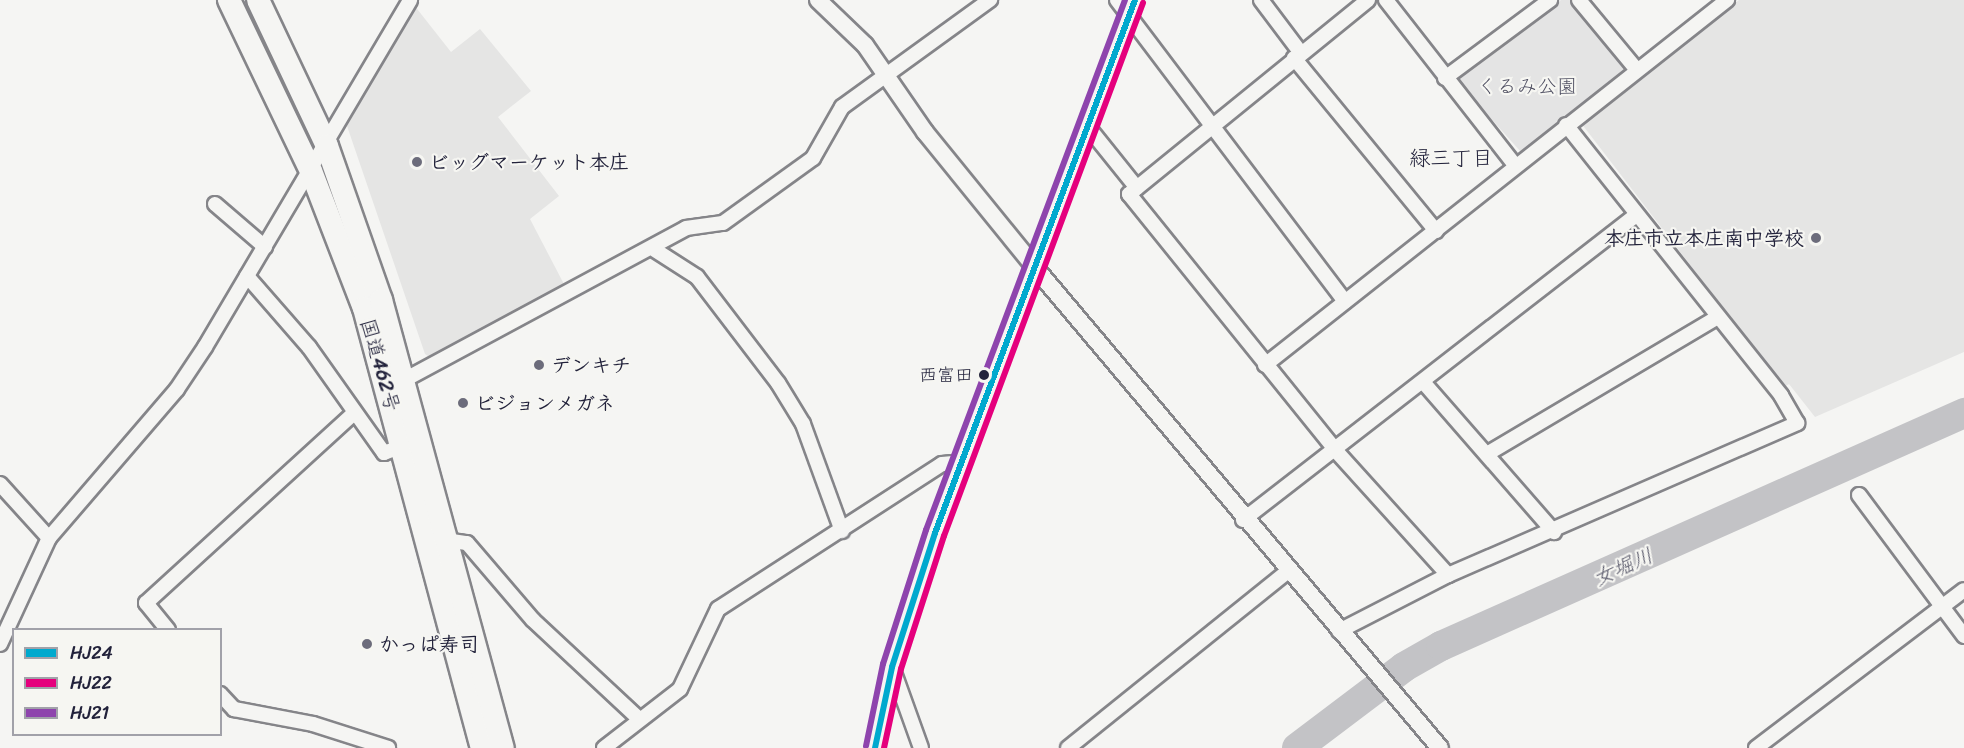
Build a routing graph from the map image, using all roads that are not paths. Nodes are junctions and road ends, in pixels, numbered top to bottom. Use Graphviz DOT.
graph roads {
  1 [pos="229,0"];
  2 [pos="258,0"];
  3 [pos="411,0"];
  4 [pos="990,0"];
  5 [pos="1117,0"];
  6 [pos="1135,0"];
  7 [pos="1261,0"];
  8 [pos="1368,0"];
  9 [pos="1386,0"];
  10 [pos="1550,0"];
  11 [pos="1579,0"];
  12 [pos="1727,0"];
  13 [pos="821,1"];
  14 [pos="1128,18"];
  15 [pos="1298,55"];
  16 [pos="1636,69"];
  17 [pos="885,74"];
  18 [pos="1446,78"];
  19 [pos="1210,125"];
  20 [pos="1566,125"];
  21 [pos="1088,128"];
  22 [pos="327,146"];
  23 [pos="1515,165"];
  24 [pos="311,171"];
  25 [pos="1137,188"];
  26 [pos="215,204"];
  27 [pos="1636,215"];
  28 [pos="1436,231"];
  29 [pos="265,247"];
  30 [pos="654,250"];
  31 [pos="1037,270"];
  32 [pos="247,276"];
  33 [pos="1345,302"];
  34 [pos="1718,317"];
  35 [pos="1265,365"];
  36 [pos="406,380"];
  37 [pos="1424,383"];
  38 [pos="354,412"];
  39 [pos="402,446"];
  40 [pos="1337,452"];
  41 [pos="1487,454"];
  42 [pos="964,462"];
  43 [pos="0,484"];
  44 [pos="1859,495"];
  45 [pos="1244,520"];
  46 [pos="842,531"];
  47 [pos="1554,532"];
  48 [pos="49,538"];
  49 [pos="445,540"];
  50 [pos="1287,572"];
  51 [pos="1448,575"];
  52 [pos="1964,590"];
  53 [pos="1944,605"];
  54 [pos="166,628"];
  55 [pos="1339,631"];
  56 [pos="1964,636"];
  57 [pos="0,644"];
  58 [pos="892,667"];
  59 [pos="222,696"];
  60 [pos="639,719"];
  61 [pos="388,748"];
  62 [pos="482,748"];
  63 [pos="503,748"];
  64 [pos="604,748"];
  65 [pos="875,748"];
  66 [pos="921,748"];
  67 [pos="1068,748"];
  68 [pos="1440,748"];
  69 [pos="1756,748"];
  1 -- 24 [label="highway, 国道462号"];
  2 -- 22 [label="highway, 国道462号"];
  3 -- 22 [label="street"];
  4 -- 17 [label="street"];
  5 -- 14 [label="street"];
  6 -- 14 [label="street"];
  7 -- 15 [label="street"];
  8 -- 15 [label="street"];
  9 -- 18 [label="street"];
  10 -- 18 [label="street"];
  11 -- 16 [label="street"];
  12 -- 16 [label="street"];
  13 -- 17 [label="street"];
  14 -- 19 [label="street"];
  14 -- 21 [label="street"];
  15 -- 19 [label="street"];
  15 -- 28 [label="street"];
  16 -- 20 [label="street"];
  17 -- 30 [label="street"];
  17 -- 31 [label="street"];
  18 -- 23 [label="street"];
  19 -- 25 [label="street"];
  19 -- 33 [label="street"];
  20 -- 23 [label="street"];
  20 -- 27 [label="street"];
  21 -- 25 [label="street"];
  21 -- 31 [label="street"];
  22 -- 24 [label="street"];
  22 -- 36 [label="highway, 国道462号"];
  23 -- 28 [label="street"];
  24 -- 29 [label="street"];
  24 -- 39 [label="highway, 国道462号"];
  25 -- 35 [label="street"];
  26 -- 29 [label="street"];
  27 -- 34 [label="street"];
  27 -- 37 [label="street"];
  28 -- 33 [label="street"];
  29 -- 32 [label="street"];
  30 -- 36 [label="street"];
  30 -- 46 [label="street"];
  31 -- 42 [label="street"];
  31 -- 45 [label="street"];
  32 -- 38 [label="street"];
  32 -- 48 [label="street"];
  33 -- 35 [label="street"];
  34 -- 41 [label="street"];
  34 -- 47 [label="street"];
  35 -- 40 [label="street"];
  36 -- 49 [label="highway, 国道462号"];
  37 -- 40 [label="street"];
  37 -- 41 [label="street"];
  38 -- 39 [label="street"];
  38 -- 54 [label="street"];
  39 -- 62 [label="highway, 国道462号"];
  40 -- 45 [label="street"];
  40 -- 51 [label="street"];
  41 -- 47 [label="street"];
  42 -- 46 [label="street"];
  42 -- 58 [label="street"];
  43 -- 48 [label="street"];
  44 -- 53 [label="street"];
  45 -- 50 [label="street"];
  46 -- 60 [label="street"];
  47 -- 51 [label="street"];
  48 -- 57 [label="street"];
  49 -- 60 [label="street"];
  49 -- 63 [label="highway, 国道462号"];
  50 -- 55 [label="street"];
  50 -- 67 [label="street"];
  51 -- 55 [label="street"];
  52 -- 53 [label="street"];
  53 -- 56 [label="street"];
  53 -- 69 [label="street"];
  55 -- 68 [label="street"];
  58 -- 65 [label="street"];
  58 -- 66 [label="street"];
  59 -- 61 [label="street"];
  60 -- 64 [label="street"];
}
